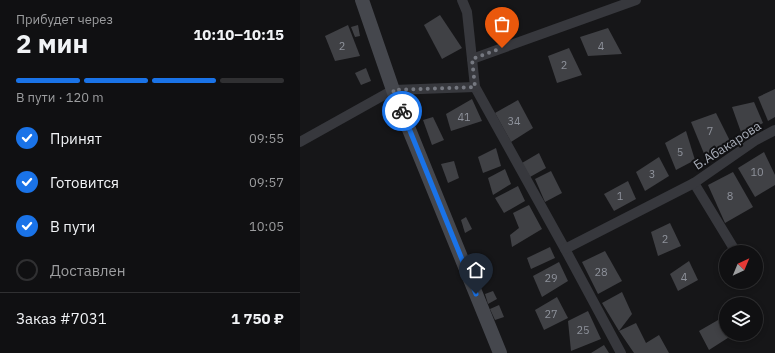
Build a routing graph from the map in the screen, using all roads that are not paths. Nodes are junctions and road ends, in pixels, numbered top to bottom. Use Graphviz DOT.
graph roads {
  1 [pos="362,0"];
  2 [pos="462,0"];
  3 [pos="636,0"];
  4 [pos="472,59"];
  5 [pos="475,87"];
  6 [pos="393,90"];
  7 [pos="775,130"];
  8 [pos="300,142"];
  9 [pos="694,183"];
  10 [pos="732,245"];
  11 [pos="565,249"];
  12 [pos="500,353"];
  13 [pos="621,353"];
  1 -- 6 [label="main road"];
  2 -- 4 [label="street"];
  3 -- 4 [label="street"];
  4 -- 5 [label="street"];
  5 -- 6 [label="street"];
  5 -- 11 [label="street"];
  6 -- 8 [label="street"];
  6 -- 12 [label="main road"];
  7 -- 9 [label="street, Б.Абакарова"];
  9 -- 10 [label="street"];
  9 -- 11 [label="street, Б.Абакарова"];
  11 -- 13 [label="street"];
}
